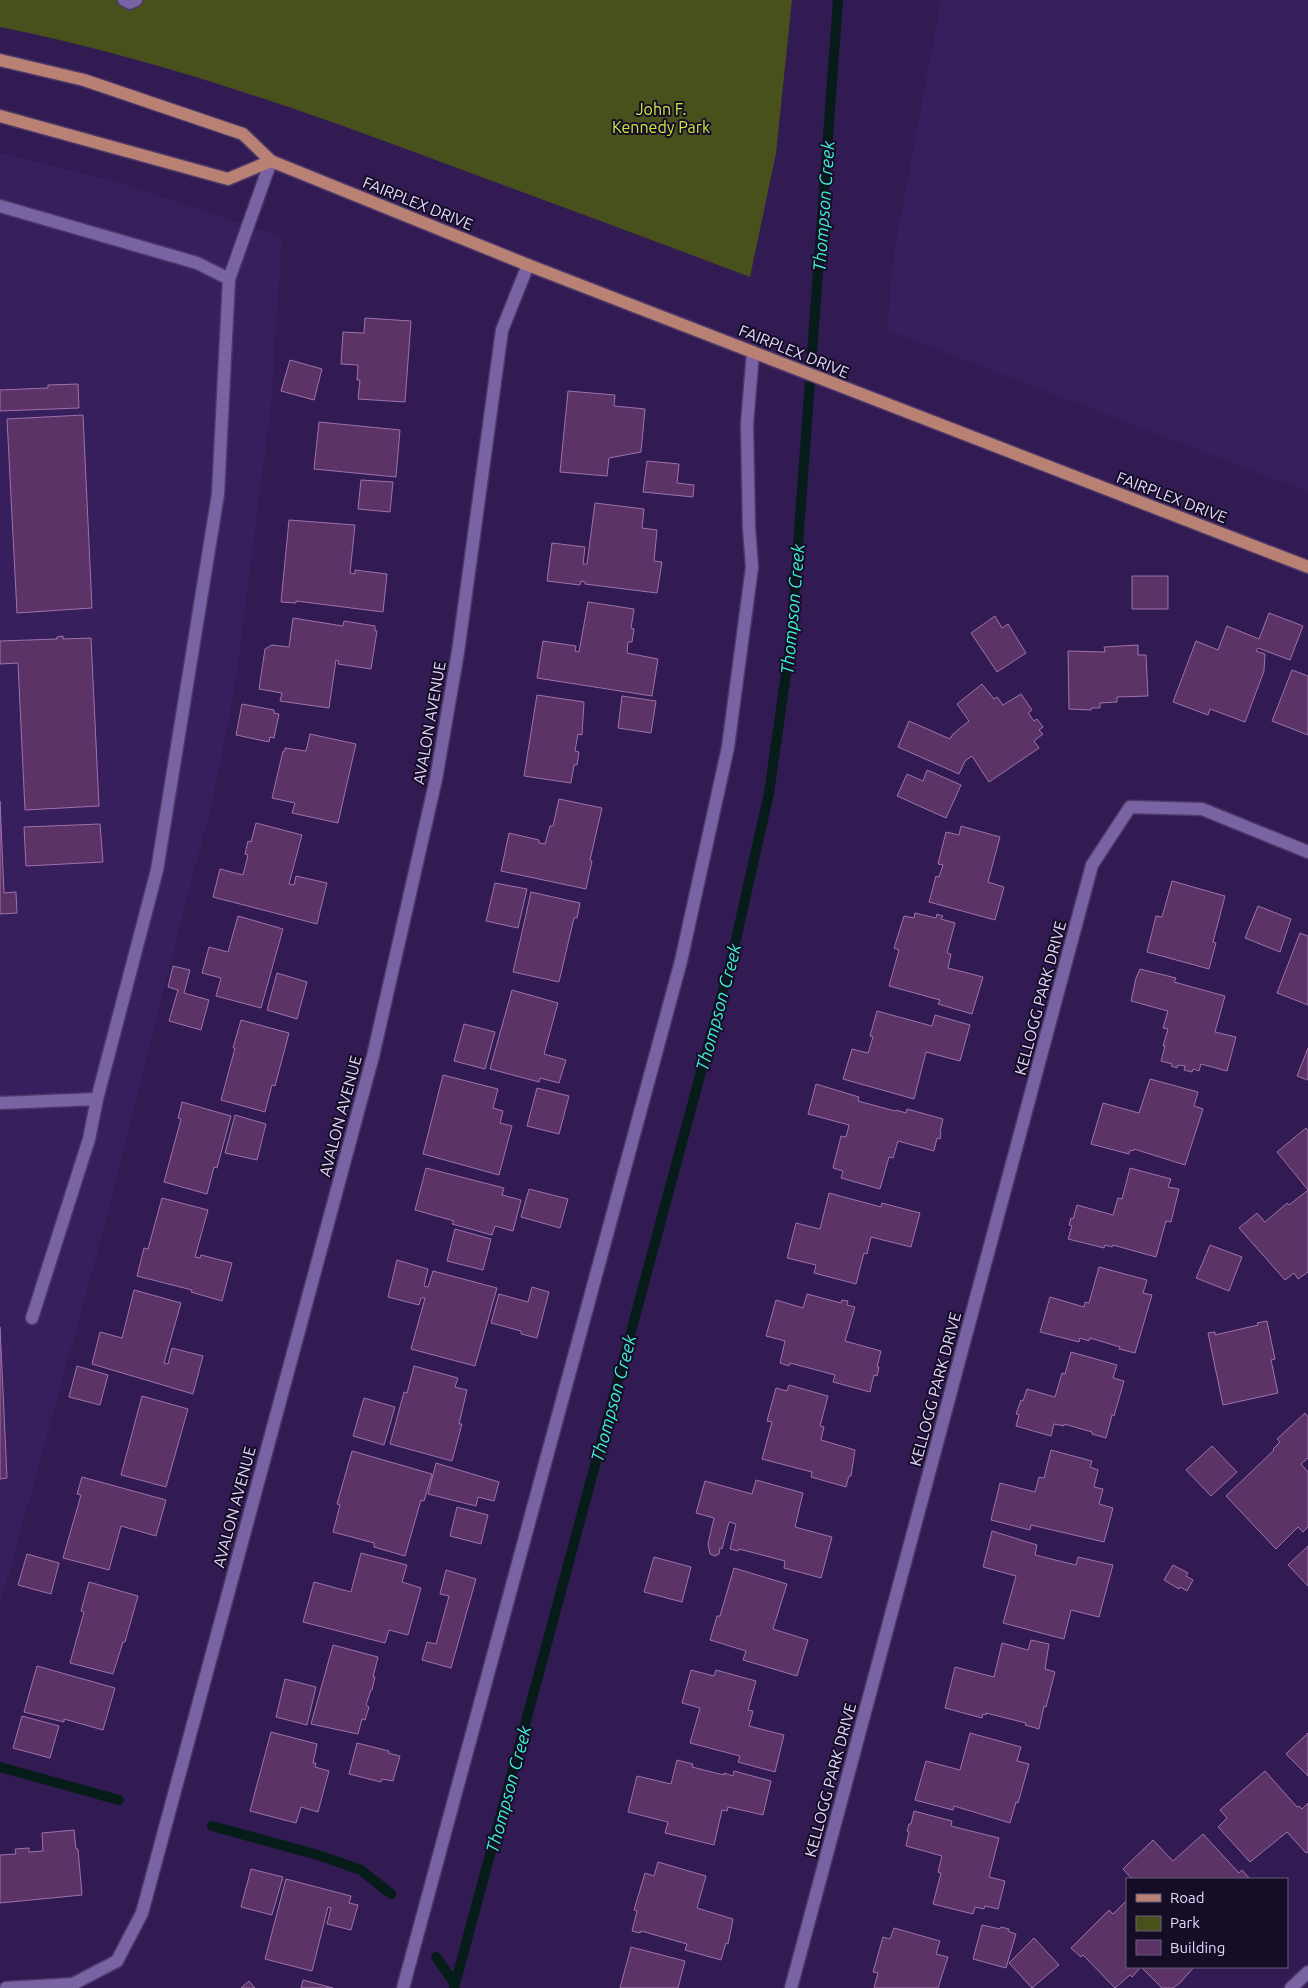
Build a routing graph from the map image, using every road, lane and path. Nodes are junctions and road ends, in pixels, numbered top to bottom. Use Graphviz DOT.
graph roads {
  1 [pos="0,60"];
  2 [pos="0,116"];
  3 [pos="270,161"];
  4 [pos="0,206"];
  5 [pos="528,265"];
  6 [pos="229,278"];
  7 [pos="753,352"];
  8 [pos="1308,567"];
  9 [pos="1308,852"];
  10 [pos="97,1099"];
  11 [pos="0,1103"];
  12 [pos="32,1318"];
  13 [pos="1308,1972"];
  14 [pos="6,1988"];
  15 [pos="403,1988"];
  16 [pos="790,1988"];
  17 [pos="1291,1988"];
  1 -- 3 [label="main road, FAIRPLEX DRIVE"];
  2 -- 3 [label="main road"];
  3 -- 5 [label="main road, FAIRPLEX DRIVE"];
  3 -- 6 [label="street"];
  4 -- 6 [label="street"];
  5 -- 7 [label="main road, FAIRPLEX DRIVE"];
  5 -- 14 [label="street, AVALON AVENUE"];
  6 -- 10 [label="street"];
  7 -- 8 [label="main road, FAIRPLEX DRIVE"];
  7 -- 15 [label="street"];
  9 -- 16 [label="street, KELLOGG PARK DRIVE"];
  10 -- 11 [label="street"];
  10 -- 12 [label="street"];
  13 -- 17 [label="street"];
}
